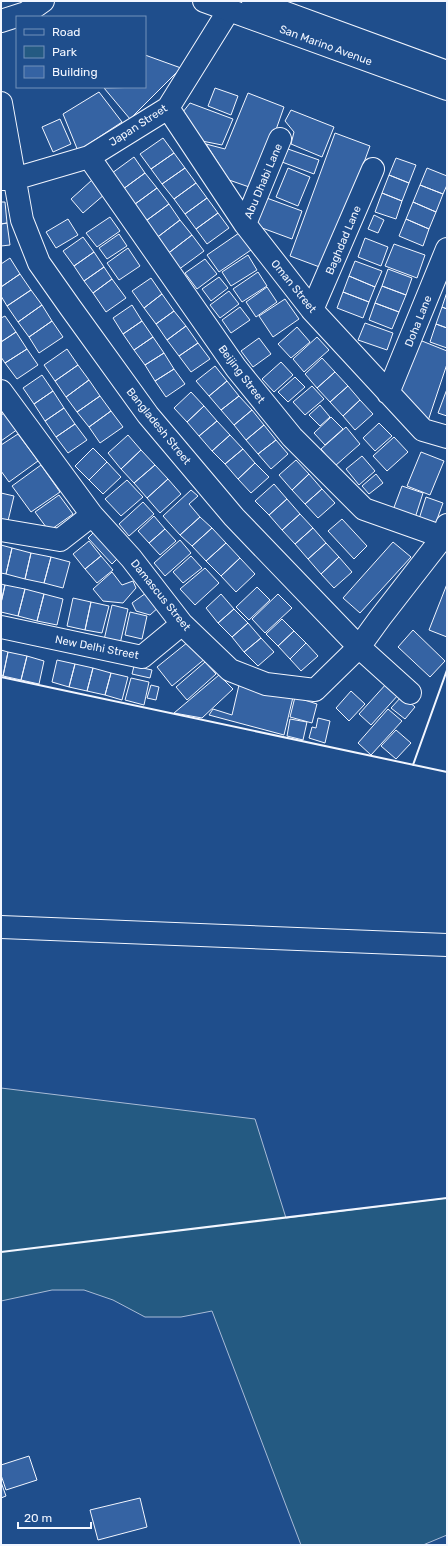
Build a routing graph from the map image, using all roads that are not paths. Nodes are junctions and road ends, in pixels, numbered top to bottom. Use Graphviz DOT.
graph roads {
  1 [pos="44,1"];
  2 [pos="204,1"];
  3 [pos="253,1"];
  4 [pos="229,10"];
  5 [pos="16,16"];
  6 [pos="17,16"];
  7 [pos="1,21"];
  8 [pos="447,72"];
  9 [pos="447,89"];
  10 [pos="1,103"];
  11 [pos="168,108"];
  12 [pos="280,139"];
  13 [pos="89,157"];
  14 [pos="373,169"];
  15 [pos="8,179"];
  16 [pos="245,224"];
  17 [pos="447,249"];
  18 [pos="312,310"];
  19 [pos="1,392"];
  20 [pos="388,393"];
  21 [pos="447,437"];
  22 [pos="92,515"];
  23 [pos="1,530"];
  24 [pos="445,531"];
  25 [pos="182,624"];
  26 [pos="1,627"];
  27 [pos="359,647"];
  28 [pos="410,693"];
  29 [pos="1,927"];
  30 [pos="447,945"];
  1 -- 6 [label="street"];
  2 -- 4 [label="street, San Marino Avenue"];
  3 -- 8 [label="street, San Marino Avenue"];
  4 -- 9 [label="street, San Marino Avenue"];
  4 -- 11 [label="street, Japan Street"];
  5 -- 7 [label="street"];
  10 -- 15 [label="street, Bangladesh Street"];
  11 -- 13 [label="street, Japan Street"];
  11 -- 16 [label="street, Oman Street"];
  12 -- 16 [label="street, Abu Dhabi Lane"];
  13 -- 15 [label="street, Japan Street"];
  13 -- 24 [label="street, Beijing Street"];
  14 -- 18 [label="street, Baghdad Lane"];
  15 -- 27 [label="street, Bangladesh Street"];
  16 -- 18 [label="street, Oman Street"];
  17 -- 20 [label="street, Doha Lane"];
  18 -- 20 [label="street, Oman Street"];
  19 -- 22 [label="street, Damascus Street"];
  20 -- 21 [label="street, Oman Street"];
  22 -- 23 [label="street"];
  22 -- 25 [label="street, Damascus Street"];
  24 -- 27 [label="street, Damascus Street"];
  25 -- 26 [label="street, New Delhi Street"];
  25 -- 27 [label="street, Damascus Street"];
  27 -- 28 [label="street, Bangladesh Street"];
  29 -- 30 [label="street"];
}
